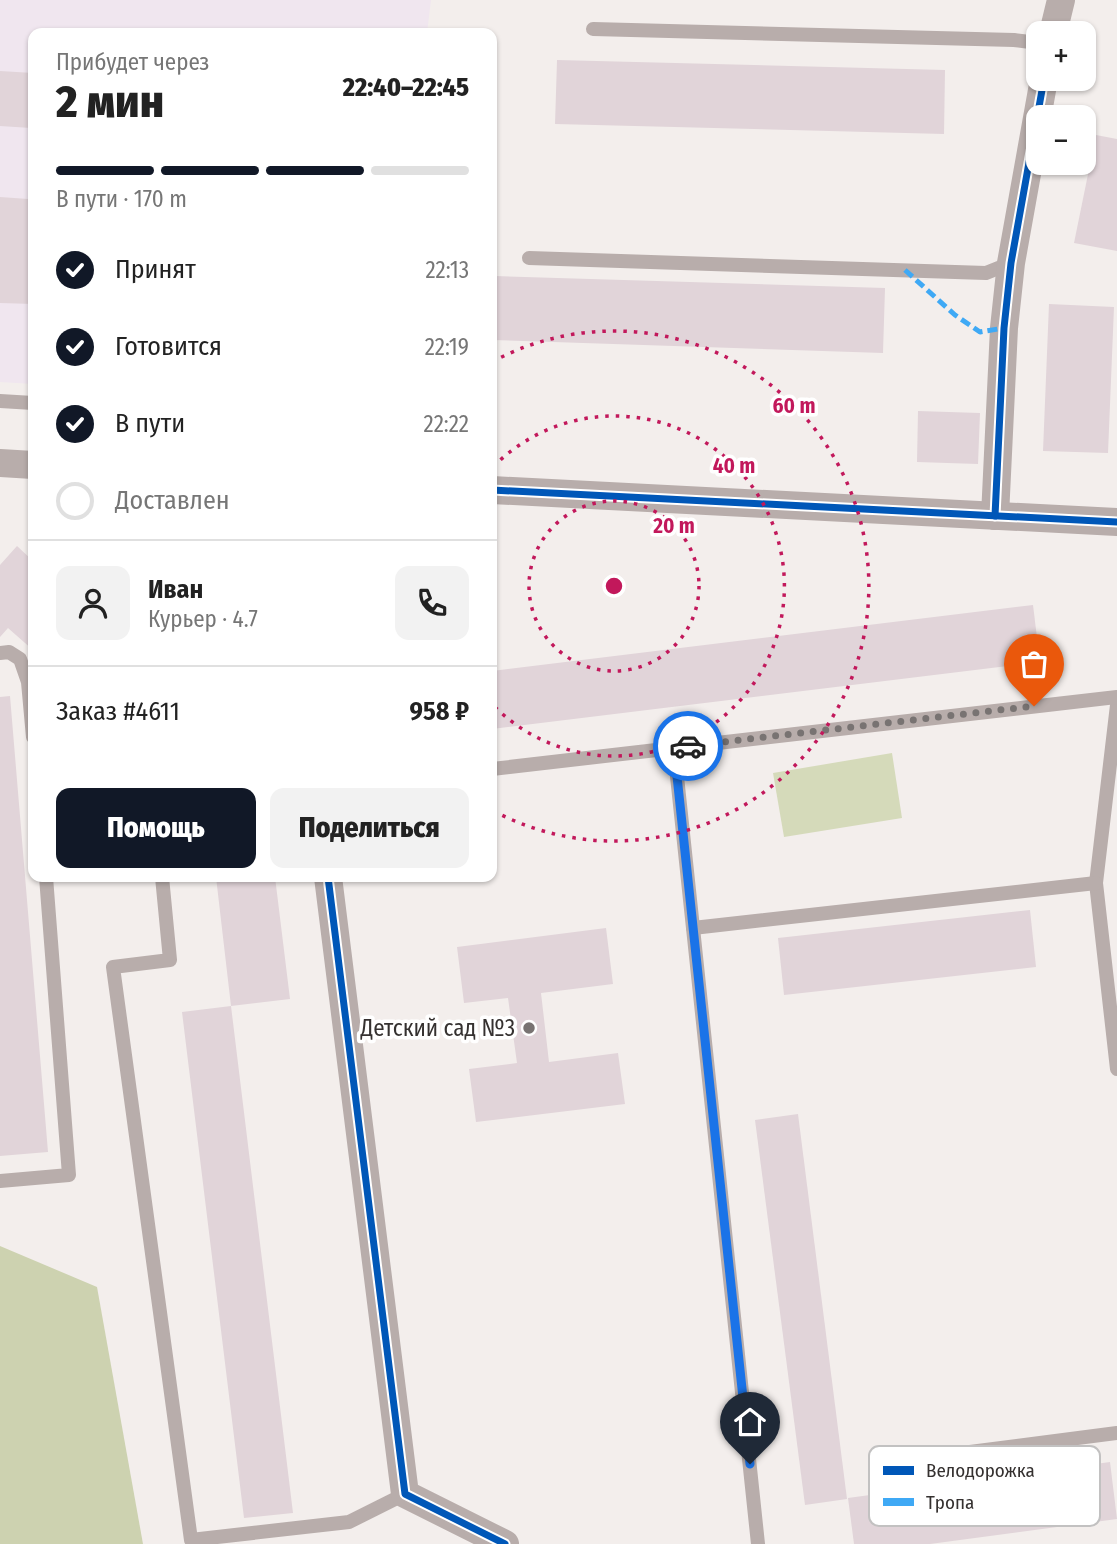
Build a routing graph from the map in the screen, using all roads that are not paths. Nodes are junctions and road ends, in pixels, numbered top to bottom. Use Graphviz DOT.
graph roads {
  1 [pos="1061,0"];
  2 [pos="1056,21"];
  3 [pos="593,29"];
  4 [pos="1026,42"];
  5 [pos="1043,91"];
  6 [pos="529,258"];
  7 [pos="1012,263"];
  8 [pos="0,401"];
  9 [pos="28,403"];
  10 [pos="0,463"];
  11 [pos="28,465"];
  12 [pos="497,490"];
  13 [pos="995,516"];
  14 [pos="1117,522"];
  15 [pos="0,653"];
  16 [pos="28,682"];
  17 [pos="1117,696"];
  18 [pos="1117,705"];
  19 [pos="674,748"];
  20 [pos="497,768"];
  21 [pos="46,882"];
  22 [pos="162,882"];
  23 [pos="329,882"];
  24 [pos="1096,883"];
  25 [pos="693,928"];
  26 [pos="1117,1069"];
  27 [pos="0,1181"];
  28 [pos="1117,1433"];
  29 [pos="1016,1446"];
  30 [pos="405,1494"];
  31 [pos="505,1544"];
  32 [pos="758,1544"];
  1 -- 2 [label="street"];
  3 -- 4 [label="lane"];
  5 -- 7 [label="street"];
  6 -- 7 [label="lane"];
  7 -- 13 [label="street"];
  8 -- 9 [label="lane"];
  10 -- 11 [label="street"];
  12 -- 13 [label="street"];
  13 -- 14 [label="street"];
  15 -- 16 [label="lane"];
  17 -- 19 [label="lane"];
  18 -- 24 [label="lane"];
  19 -- 20 [label="lane"];
  19 -- 25 [label="lane"];
  21 -- 27 [label="lane"];
  22 -- 30 [label="lane"];
  23 -- 30 [label="street"];
  24 -- 25 [label="lane"];
  24 -- 26 [label="lane"];
  25 -- 32 [label="lane"];
  28 -- 29 [label="lane"];
  30 -- 31 [label="street"];
}
